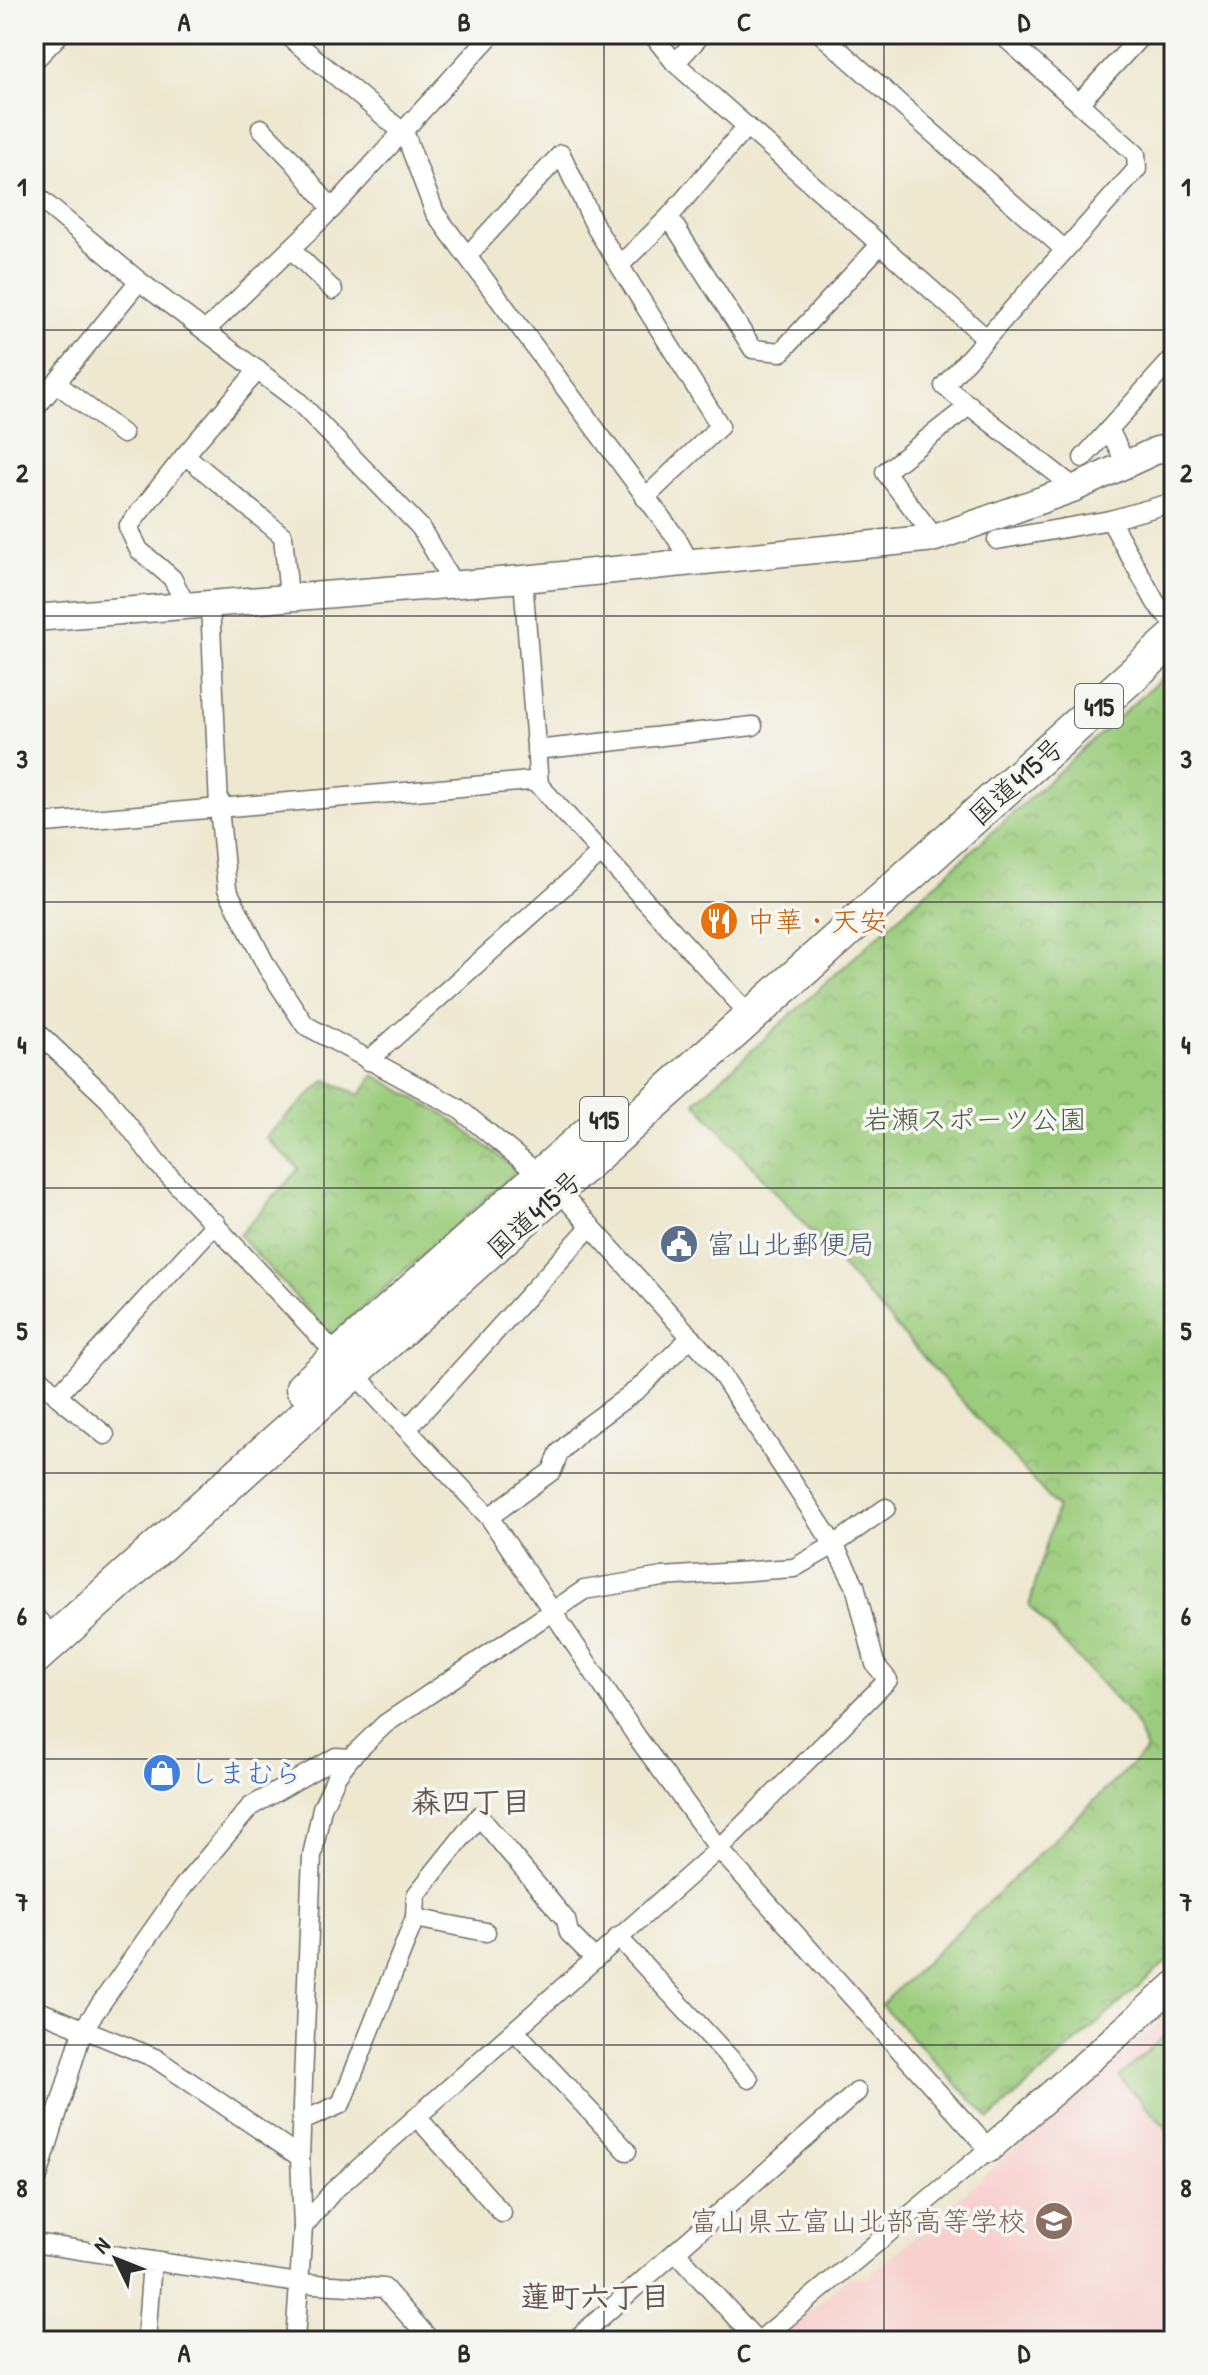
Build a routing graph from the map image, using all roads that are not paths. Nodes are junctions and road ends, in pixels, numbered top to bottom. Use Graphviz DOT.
graph roads {
  1 [pos="60,34"];
  2 [pos="286,34"];
  3 [pos="652,34"];
  4 [pos="702,34"];
  5 [pos="821,34"];
  6 [pos="1001,34"];
  7 [pos="1143,34"];
  8 [pos="484,37"];
  9 [pos="34,61"];
  10 [pos="675,63"];
  11 [pos="1079,103"];
  12 [pos="747,126"];
  13 [pos="261,128"];
  14 [pos="405,134"];
  15 [pos="34,194"];
  16 [pos="332,209"];
  17 [pos="669,217"];
  18 [pos="880,245"];
  19 [pos="291,249"];
  20 [pos="1064,249"];
  21 [pos="467,256"];
  22 [pos="621,264"];
  23 [pos="139,281"];
  24 [pos="333,290"];
  25 [pos="206,330"];
  26 [pos="986,338"];
  27 [pos="1174,357"];
  28 [pos="258,370"];
  29 [pos="56,383"];
  30 [pos="970,405"];
  31 [pos="34,410"];
  32 [pos="1109,429"];
  33 [pos="123,434"];
  34 [pos="1174,447"];
  35 [pos="185,455"];
  36 [pos="1083,458"];
  37 [pos="1126,464"];
  38 [pos="1075,488"];
  39 [pos="645,498"];
  40 [pos="1174,502"];
  41 [pos="1110,520"];
  42 [pos="935,538"];
  43 [pos="997,540"];
  44 [pos="690,563"];
  45 [pos="523,579"];
  46 [pos="453,583"];
  47 [pos="289,596"];
  48 [pos="198,604"];
  49 [pos="34,618"];
  50 [pos="1172,622"];
  51 [pos="753,726"];
  52 [pos="536,750"];
  53 [pos="539,785"];
  54 [pos="219,807"];
  55 [pos="34,824"];
  56 [pos="601,853"];
  57 [pos="738,1002"];
  58 [pos="34,1029"];
  59 [pos="368,1061"];
  60 [pos="550,1183"];
  61 [pos="216,1223"];
  62 [pos="591,1226"];
  63 [pos="691,1337"];
  64 [pos="348,1363"];
  65 [pos="34,1371"];
  66 [pos="57,1396"];
  67 [pos="409,1427"];
  68 [pos="105,1435"];
  69 [pos="886,1508"];
  70 [pos="489,1517"];
  71 [pos="834,1545"];
  72 [pos="554,1609"];
  73 [pos="39,1632"];
  74 [pos="350,1758"];
  75 [pos="719,1849"];
  76 [pos="415,1918"];
  77 [pos="486,1932"];
  78 [pos="618,1937"];
  79 [pos="594,1958"];
  80 [pos="1174,1985"];
  81 [pos="34,2009"];
  82 [pos="83,2029"];
  83 [pos="515,2031"];
  84 [pos="749,2079"];
  85 [pos="857,2092"];
  86 [pos="417,2117"];
  87 [pos="302,2121"];
  88 [pos="989,2149"];
  89 [pos="627,2151"];
  90 [pos="300,2157"];
  91 [pos="34,2190"];
  92 [pos="502,2213"];
  93 [pos="303,2227"];
  94 [pos="34,2243"];
  95 [pos="676,2252"];
  96 [pos="152,2261"];
  97 [pos="298,2283"];
  98 [pos="146,2341"];
  99 [pos="295,2341"];
  100 [pos="431,2341"];
  101 [pos="574,2341"];
  102 [pos="758,2341"];
  1 -- 9 [label="street"];
  2 -- 14 [label="street"];
  3 -- 10 [label="street"];
  4 -- 10 [label="street"];
  5 -- 20 [label="street"];
  6 -- 11 [label="street"];
  7 -- 11 [label="street"];
  8 -- 14 [label="street"];
  10 -- 12 [label="street"];
  11 -- 20 [label="street"];
  12 -- 17 [label="street"];
  12 -- 18 [label="street"];
  13 -- 16 [label="street"];
  14 -- 16 [label="street"];
  14 -- 21 [label="street"];
  15 -- 23 [label="street"];
  16 -- 19 [label="street"];
  17 -- 18 [label="street"];
  17 -- 22 [label="street"];
  18 -- 26 [label="street"];
  19 -- 24 [label="street"];
  19 -- 25 [label="street"];
  20 -- 26 [label="street"];
  21 -- 22 [label="street"];
  21 -- 39 [label="street"];
  22 -- 39 [label="street"];
  23 -- 25 [label="street"];
  23 -- 29 [label="street"];
  25 -- 28 [label="street"];
  26 -- 30 [label="street"];
  27 -- 32 [label="street"];
  28 -- 35 [label="street"];
  28 -- 46 [label="street"];
  29 -- 31 [label="street"];
  29 -- 33 [label="street"];
  30 -- 38 [label="street"];
  30 -- 42 [label="street"];
  32 -- 36 [label="street"];
  32 -- 37 [label="street"];
  34 -- 37 [label="street"];
  35 -- 47 [label="street"];
  35 -- 48 [label="street"];
  37 -- 38 [label="street"];
  38 -- 42 [label="street"];
  39 -- 44 [label="street"];
  40 -- 41 [label="street"];
  41 -- 43 [label="street"];
  41 -- 50 [label="street"];
  42 -- 44 [label="street"];
  44 -- 45 [label="street"];
  45 -- 46 [label="street"];
  45 -- 52 [label="street"];
  46 -- 47 [label="street"];
  47 -- 48 [label="street"];
  48 -- 49 [label="street"];
  48 -- 54 [label="street"];
  50 -- 57 [label="highway, 国道415号 / 415"];
  50 -- 60 [label="highway, 国道415号 / 415"];
  51 -- 52 [label="street"];
  52 -- 53 [label="street"];
  53 -- 54 [label="street"];
  53 -- 56 [label="street"];
  54 -- 55 [label="street"];
  54 -- 59 [label="street"];
  56 -- 57 [label="street"];
  56 -- 59 [label="street"];
  57 -- 60 [label="highway, 国道415号 / 415"];
  58 -- 61 [label="street"];
  59 -- 60 [label="street"];
  60 -- 62 [label="street"];
  60 -- 64 [label="highway, 国道415号 / 415"];
  61 -- 64 [label="street"];
  61 -- 66 [label="street"];
  62 -- 63 [label="street"];
  62 -- 67 [label="street"];
  63 -- 70 [label="street"];
  63 -- 71 [label="street"];
  64 -- 67 [label="street"];
  64 -- 73 [label="highway, 国道415号 / 415"];
  65 -- 66 [label="street"];
  66 -- 68 [label="street"];
  67 -- 70 [label="street"];
  69 -- 71 [label="street"];
  70 -- 72 [label="street"];
  71 -- 72 [label="street"];
  71 -- 75 [label="street"];
  72 -- 74 [label="street"];
  72 -- 75 [label="street"];
  74 -- 82 [label="street"];
  74 -- 87 [label="street"];
  75 -- 78 [label="street"];
  75 -- 88 [label="street"];
  76 -- 77 [label="street"];
  76 -- 79 [label="street"];
  76 -- 87 [label="street"];
  78 -- 79 [label="street"];
  78 -- 84 [label="street"];
  79 -- 83 [label="street"];
  80 -- 88 [label="street"];
  81 -- 82 [label="street"];
  82 -- 90 [label="street"];
  82 -- 91 [label="street"];
  83 -- 86 [label="street"];
  83 -- 89 [label="street"];
  85 -- 95 [label="street"];
  86 -- 92 [label="street"];
  86 -- 93 [label="street"];
  87 -- 90 [label="street"];
  88 -- 102 [label="street"];
  90 -- 93 [label="street"];
  93 -- 97 [label="street"];
  94 -- 96 [label="street"];
  95 -- 101 [label="street"];
  95 -- 102 [label="street"];
  96 -- 97 [label="street"];
  96 -- 98 [label="street"];
  97 -- 99 [label="street"];
  97 -- 100 [label="street"];
}
